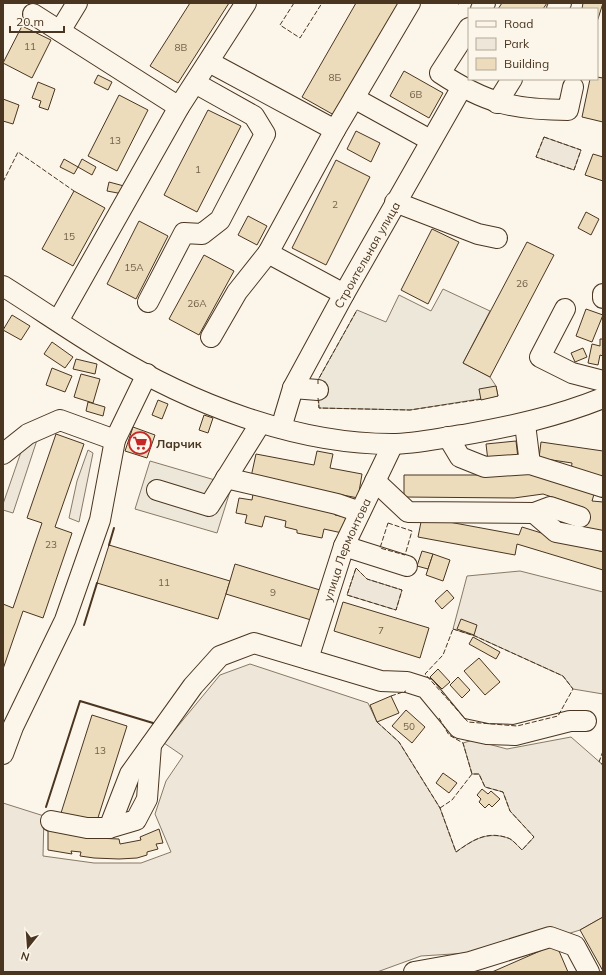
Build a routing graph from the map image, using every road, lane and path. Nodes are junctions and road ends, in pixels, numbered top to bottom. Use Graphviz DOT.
graph roads {
  1 [pos="78,3"];
  2 [pos="246,3"];
  3 [pos="410,3"];
  4 [pos="33,14"];
  5 [pos="468,30"];
  6 [pos="60,31"];
  7 [pos="210,62"];
  8 [pos="511,80"];
  9 [pos="195,84"];
  10 [pos="462,87"];
  11 [pos="573,87"];
  12 [pos="354,98"];
  13 [pos="497,103"];
  14 [pos="179,107"];
  15 [pos="335,130"];
  16 [pos="430,140"];
  17 [pos="395,202"];
  18 [pos="497,238"];
  19 [pos="268,253"];
  20 [pos="3,286"];
  21 [pos="344,294"];
  22 [pos="603,294"];
  23 [pos="603,298"];
  24 [pos="148,302"];
  25 [pos="565,309"];
  26 [pos="58,320"];
  27 [pos="211,337"];
  28 [pos="147,374"];
  29 [pos="603,381"];
  30 [pos="293,388"];
  31 [pos="318,390"];
  32 [pos="603,398"];
  33 [pos="260,424"];
  34 [pos="525,424"];
  35 [pos="281,428"];
  36 [pos="448,437"];
  37 [pos="115,440"];
  38 [pos="393,444"];
  39 [pos="3,454"];
  40 [pos="530,464"];
  41 [pos="226,478"];
  42 [pos="375,481"];
  43 [pos="603,487"];
  44 [pos="156,490"];
  45 [pos="360,512"];
  46 [pos="534,513"];
  47 [pos="580,516"];
  48 [pos="603,541"];
  49 [pos="344,546"];
  50 [pos="407,566"];
  51 [pos="308,659"];
  52 [pos="586,721"];
  53 [pos="3,754"];
  54 [pos="51,821"];
  55 [pos="414,972"];
  56 [pos="589,972"];
  1 -- 6 [label="street"];
  2 -- 7 [label="street"];
  3 -- 12 [label="street"];
  4 -- 6 [label="street"];
  5 -- 10 [label="street"];
  6 -- 14 [label="street"];
  7 -- 9 [label="street"];
  7 -- 15 [label="street"];
  8 -- 13 [label="street"];
  9 -- 14 [label="street"];
  9 -- 24 [label="street"];
  10 -- 13 [label="street"];
  10 -- 16 [label="street, Строительная улица"];
  11 -- 13 [label="street"];
  12 -- 15 [label="street"];
  12 -- 16 [label="street"];
  14 -- 26 [label="street"];
  15 -- 19 [label="street"];
  16 -- 17 [label="street, Строительная улица"];
  17 -- 18 [label="street"];
  17 -- 21 [label="street, Строительная улица"];
  19 -- 21 [label="street"];
  19 -- 27 [label="street"];
  20 -- 26 [label="street"];
  21 -- 30 [label="street, Строительная улица"];
  22 -- 23 [label="street"];
  25 -- 29 [label="street"];
  26 -- 28 [label="street"];
  28 -- 33 [label="street"];
  28 -- 37 [label="street"];
  30 -- 31 [label="street"];
  30 -- 35 [label="street, Строительная улица"];
  32 -- 34 [label="street"];
  33 -- 35 [label="street"];
  33 -- 41 [label="street"];
  34 -- 36 [label="street"];
  34 -- 40 [label="street"];
  35 -- 38 [label="street"];
  36 -- 38 [label="street"];
  36 -- 40 [label="street"];
  37 -- 39 [label="street"];
  37 -- 53 [label="street"];
  38 -- 42 [label="street, улица Лермонтова"];
  40 -- 43 [label="street"];
  41 -- 44 [label="street"];
  41 -- 45 [label="street"];
  42 -- 45 [label="street, улица Лермонтова"];
  42 -- 46 [label="street"];
  45 -- 49 [label="street, улица Лермонтова"];
  46 -- 47 [label="street"];
  46 -- 48 [label="street"];
  49 -- 50 [label="street"];
  49 -- 51 [label="street, улица Лермонтова"];
  51 -- 52 [label="street"];
  51 -- 54 [label="street"];
  55 -- 56 [label="street"];
}
